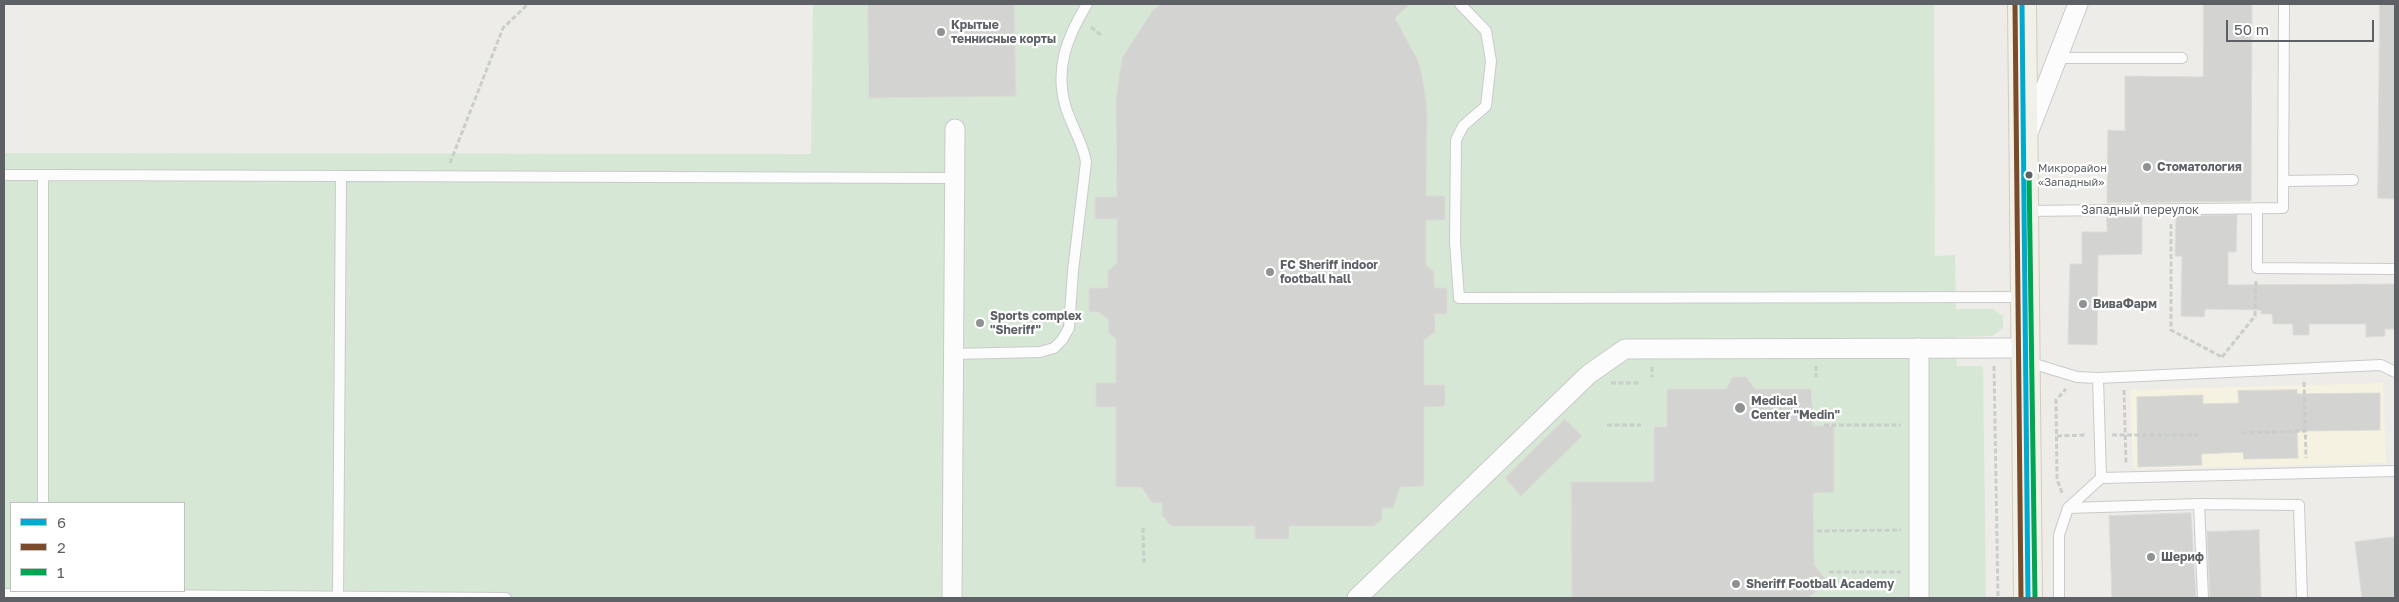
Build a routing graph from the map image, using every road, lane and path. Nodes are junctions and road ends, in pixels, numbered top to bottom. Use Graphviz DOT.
graph roads {
  1 [pos="528,4"];
  2 [pos="1087,4"];
  3 [pos="1460,4"];
  4 [pos="2022,4"];
  5 [pos="2078,4"];
  6 [pos="2284,4"];
  7 [pos="1088,25"];
  8 [pos="1101,35"];
  9 [pos="2056,58"];
  10 [pos="2182,58"];
  11 [pos="955,129"];
  12 [pos="2022,148"];
  13 [pos="4,175"];
  14 [pos="43,175"];
  15 [pos="342,176"];
  16 [pos="445,177"];
  17 [pos="954,178"];
  18 [pos="2353,180"];
  19 [pos="2283,181"];
  20 [pos="2171,209"];
  21 [pos="2257,209"];
  22 [pos="2023,211"];
  23 [pos="2257,268"];
  24 [pos="2395,269"];
  25 [pos="2024,297"];
  26 [pos="1919,348"];
  27 [pos="1994,348"];
  28 [pos="954,354"];
  29 [pos="2024,354"];
  30 [pos="2222,358"];
  31 [pos="2303,369"];
  32 [pos="2223,372"];
  33 [pos="2395,372"];
  34 [pos="2077,377"];
  35 [pos="2124,377"];
  36 [pos="2098,378"];
  37 [pos="1608,383"];
  38 [pos="1641,383"];
  39 [pos="1919,424"];
  40 [pos="1641,425"];
  41 [pos="1824,425"];
  42 [pos="1607,426"];
  43 [pos="2306,431"];
  44 [pos="2242,433"];
  45 [pos="2100,435"];
  46 [pos="2126,435"];
  47 [pos="2198,435"];
  48 [pos="2056,436"];
  49 [pos="2395,471"];
  50 [pos="2305,473"];
  51 [pos="2126,477"];
  52 [pos="2100,478"];
  53 [pos="44,502"];
  54 [pos="2199,504"];
  55 [pos="2068,508"];
  56 [pos="1143,528"];
  57 [pos="1919,530"];
  58 [pos="1817,532"];
  59 [pos="1144,564"];
  60 [pos="1829,572"];
  61 [pos="1919,572"];
  62 [pos="4,594"];
  63 [pos="44,595"];
  64 [pos="338,598"];
  65 [pos="506,598"];
  66 [pos="952,598"];
  67 [pos="1357,598"];
  68 [pos="1920,598"];
  69 [pos="1998,598"];
  70 [pos="2028,598"];
  71 [pos="2059,598"];
  72 [pos="2203,598"];
  73 [pos="2302,598"];
  1 -- 16 [label="path"];
  2 -- 28 [label="lane"];
  3 -- 25 [label="lane"];
  4 -- 12 [label="main road"];
  5 -- 9 [label="street"];
  6 -- 19 [label="lane, Западный переулок"];
  7 -- 8 [label="path"];
  9 -- 10 [label="lane"];
  9 -- 12 [label="street"];
  11 -- 17 [label="street"];
  12 -- 22 [label="main road"];
  13 -- 14 [label="lane"];
  14 -- 15 [label="lane"];
  14 -- 53 [label="lane"];
  15 -- 16 [label="lane"];
  15 -- 64 [label="lane"];
  16 -- 17 [label="lane"];
  17 -- 28 [label="street"];
  18 -- 19 [label="lane"];
  19 -- 21 [label="lane, Западный переулок"];
  20 -- 21 [label="lane, Западный переулок"];
  20 -- 22 [label="lane, Западный переулок"];
  20 -- 30 [label="path"];
  21 -- 23 [label="lane"];
  22 -- 25 [label="main road"];
  23 -- 24 [label="lane"];
  23 -- 30 [label="path"];
  25 -- 29 [label="main road"];
  26 -- 27 [label="street"];
  26 -- 39 [label="street"];
  26 -- 67 [label="street"];
  27 -- 29 [label="street"];
  27 -- 69 [label="path"];
  28 -- 66 [label="street"];
  29 -- 34 [label="lane"];
  29 -- 70 [label="main road"];
  30 -- 32 [label="path"];
  31 -- 32 [label="lane"];
  31 -- 33 [label="lane"];
  31 -- 43 [label="path"];
  32 -- 35 [label="lane"];
  34 -- 36 [label="lane"];
  34 -- 48 [label="path"];
  35 -- 36 [label="lane"];
  35 -- 46 [label="path"];
  36 -- 45 [label="lane"];
  37 -- 38 [label="path"];
  39 -- 41 [label="path"];
  39 -- 57 [label="street"];
  40 -- 42 [label="path"];
  43 -- 44 [label="path"];
  43 -- 50 [label="path"];
  45 -- 46 [label="path"];
  45 -- 48 [label="path"];
  45 -- 52 [label="lane"];
  46 -- 47 [label="path"];
  46 -- 51 [label="path"];
  48 -- 55 [label="path"];
  49 -- 50 [label="lane"];
  50 -- 51 [label="lane"];
  51 -- 52 [label="lane"];
  52 -- 55 [label="lane"];
  54 -- 55 [label="lane"];
  54 -- 72 [label="lane"];
  54 -- 73 [label="lane"];
  55 -- 71 [label="lane"];
  56 -- 59 [label="path"];
  57 -- 58 [label="path"];
  57 -- 61 [label="street"];
  60 -- 61 [label="path"];
  61 -- 68 [label="street"];
  62 -- 63 [label="lane"];
  63 -- 64 [label="lane"];
  64 -- 65 [label="lane"];
}
